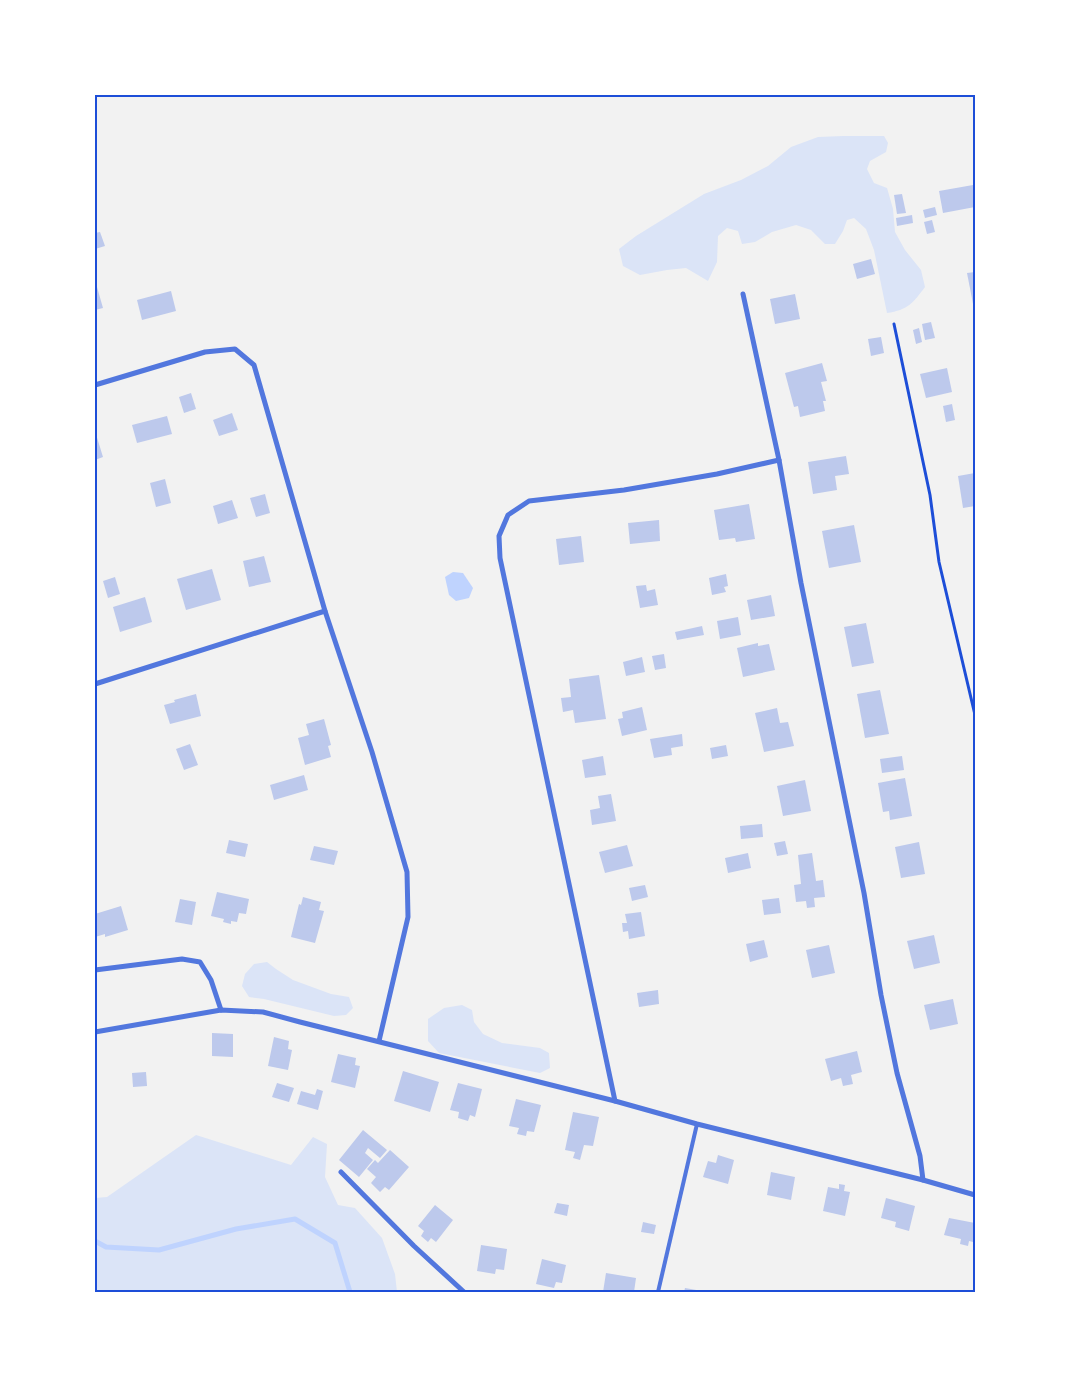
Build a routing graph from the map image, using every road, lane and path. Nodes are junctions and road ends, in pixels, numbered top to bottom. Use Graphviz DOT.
graph roads {
  1 [pos="743,294"];
  2 [pos="894,324"];
  3 [pos="95,385"];
  4 [pos="779,460"];
  5 [pos="326,611"];
  6 [pos="95,684"];
  7 [pos="975,715"];
  8 [pos="95,970"];
  9 [pos="221,1010"];
  10 [pos="95,1032"];
  11 [pos="379,1041"];
  12 [pos="616,1101"];
  13 [pos="697,1124"];
  14 [pos="341,1172"];
  15 [pos="923,1180"];
  16 [pos="975,1195"];
  17 [pos="464,1292"];
  18 [pos="658,1292"];
  1 -- 4 [label="street"];
  2 -- 7 [label="path"];
  3 -- 5 [label="street"];
  4 -- 12 [label="street"];
  4 -- 15 [label="street"];
  5 -- 6 [label="street"];
  5 -- 11 [label="street"];
  8 -- 9 [label="street"];
  9 -- 10 [label="street"];
  9 -- 11 [label="street"];
  11 -- 12 [label="street"];
  12 -- 13 [label="street"];
  13 -- 15 [label="street"];
  13 -- 18 [label="lane"];
  14 -- 17 [label="street"];
  15 -- 16 [label="street"];
}
